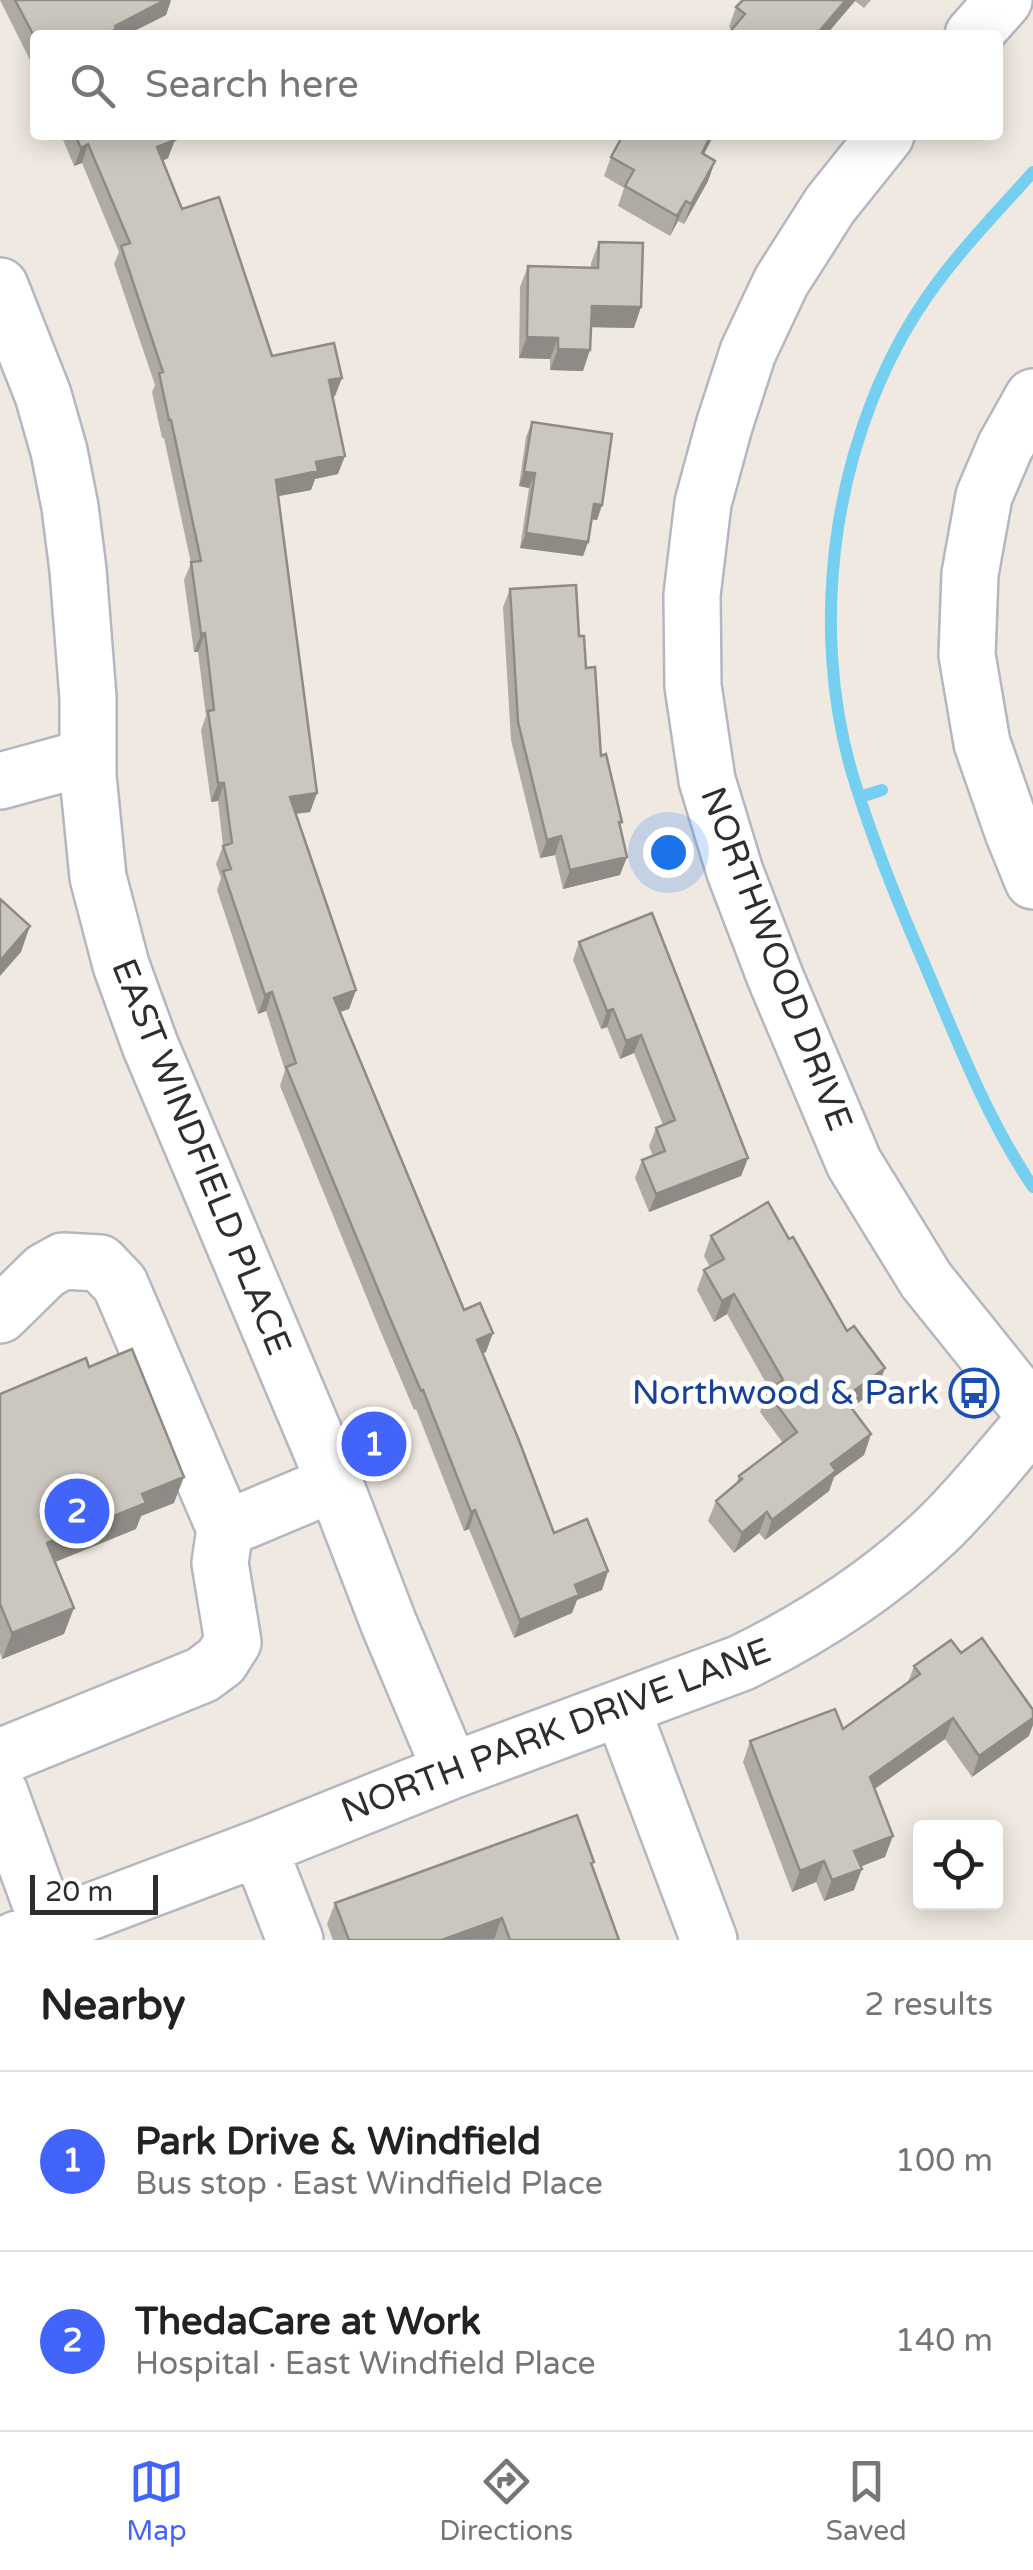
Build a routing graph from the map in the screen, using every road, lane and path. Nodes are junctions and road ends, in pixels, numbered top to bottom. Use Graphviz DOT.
graph roads {
  1 [pos="1004,0"];
  2 [pos="977,30"];
  3 [pos="882,140"];
  4 [pos="0,286"];
  5 [pos="1033,397"];
  6 [pos="88,757"];
  7 [pos="0,780"];
  8 [pos="1033,881"];
  9 [pos="0,1316"];
  10 [pos="1033,1413"];
  11 [pos="1033,1422"];
  12 [pos="335,1482"];
  13 [pos="225,1528"];
  14 [pos="622,1708"];
  15 [pos="0,1756"];
  16 [pos="450,1771"];
  17 [pos="0,1793"];
  18 [pos="259,1848"];
  19 [pos="32,1934"];
  20 [pos="296,1940"];
  21 [pos="709,1940"];
  1 -- 2 [label="street"];
  3 -- 10 [label="street, NORTHWOOD DRIVE"];
  4 -- 6 [label="street, EAST WINDFIELD PLACE"];
  5 -- 8 [label="street"];
  6 -- 7 [label="street"];
  6 -- 12 [label="street, EAST WINDFIELD PLACE"];
  9 -- 13 [label="street"];
  11 -- 14 [label="street, NORTH PARK DRIVE LANE"];
  12 -- 13 [label="street"];
  12 -- 16 [label="street, EAST WINDFIELD PLACE"];
  13 -- 15 [label="street"];
  14 -- 16 [label="street, NORTH PARK DRIVE LANE"];
  14 -- 21 [label="street"];
  16 -- 18 [label="street, NORTH PARK DRIVE LANE"];
  17 -- 19 [label="street"];
  18 -- 19 [label="street, NORTH PARK DRIVE LANE"];
  18 -- 20 [label="street"];
}
